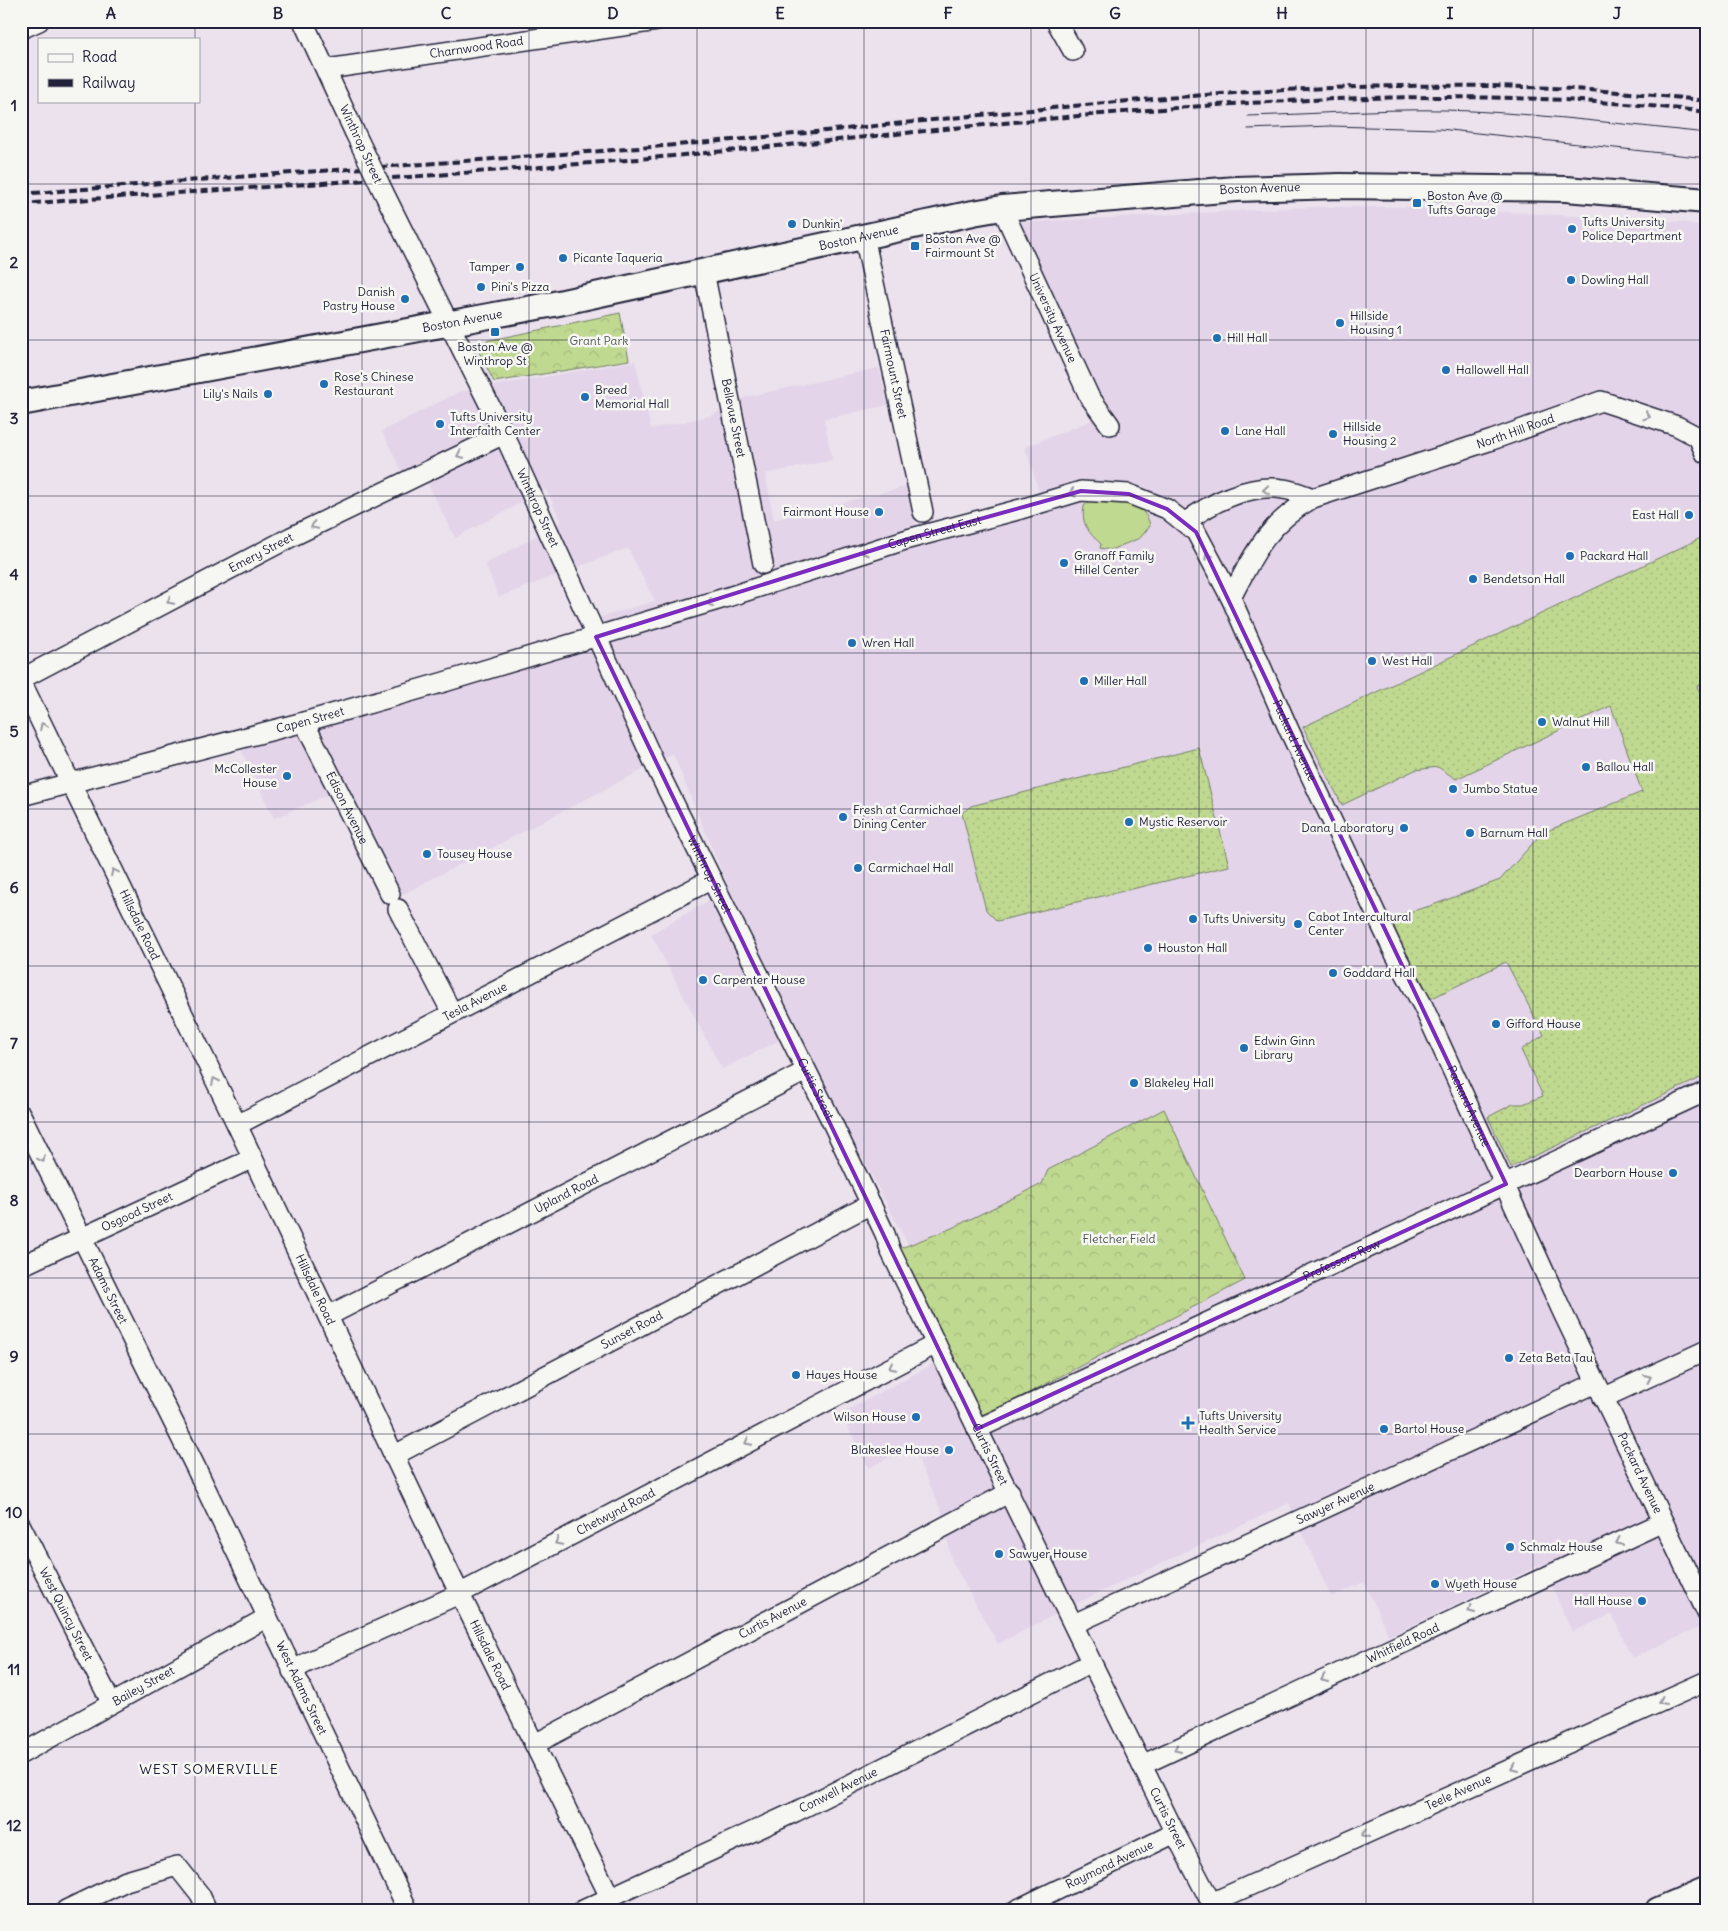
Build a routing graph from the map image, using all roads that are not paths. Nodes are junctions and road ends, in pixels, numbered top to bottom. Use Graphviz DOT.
graph roads {
  1 [pos="40,21"];
  2 [pos="657,21"];
  3 [pos="1056,21"];
  4 [pos="305,22"];
  5 [pos="21,29"];
  6 [pos="1073,51"];
  7 [pos="326,69"];
  8 [pos="1707,202"];
  9 [pos="1002,208"];
  10 [pos="864,236"];
  11 [pos="704,272"];
  12 [pos="447,323"];
  13 [pos="21,403"];
  14 [pos="1110,425"];
  15 [pos="504,434"];
  16 [pos="1705,453"];
  17 [pos="1313,498"];
  18 [pos="923,512"];
  19 [pos="1185,523"];
  20 [pos="763,564"];
  21 [pos="1231,598"];
  22 [pos="596,637"];
  23 [pos="21,680"];
  24 [pos="304,722"];
  25 [pos="72,783"];
  26 [pos="21,796"];
  27 [pos="712,879"];
  28 [pos="770,996"];
  29 [pos="452,1013"];
  30 [pos="806,1071"];
  31 [pos="1707,1091"];
  32 [pos="21,1115"];
  33 [pos="236,1125"];
  34 [pos="251,1159"];
  35 [pos="1506,1184"];
  36 [pos="870,1204"];
  37 [pos="81,1238"];
  38 [pos="21,1266"];
  39 [pos="328,1316"];
  40 [pos="936,1344"];
  41 [pos="1707,1350"];
  42 [pos="1600,1390"];
  43 [pos="977,1429"];
  44 [pos="393,1456"];
  45 [pos="195,1466"];
  46 [pos="1010,1492"];
  47 [pos="1663,1522"];
  48 [pos="21,1526"];
  49 [pos="459,1594"];
  50 [pos="1707,1613"];
  51 [pos="266,1618"];
  52 [pos="1074,1624"];
  53 [pos="1091,1663"];
  54 [pos="292,1671"];
  55 [pos="1707,1681"];
  56 [pos="111,1702"];
  57 [pos="535,1744"];
  58 [pos="21,1754"];
  59 [pos="1142,1765"];
  60 [pos="1175,1833"];
  61 [pos="1707,1889"];
  62 [pos="610,1897"];
  63 [pos="1213,1906"];
  64 [pos="66,1910"];
  65 [pos="207,1910"];
  66 [pos="408,1910"];
  67 [pos="583,1910"];
  68 [pos="1016,1910"];
  69 [pos="1658,1910"];
  1 -- 5 [label="street"];
  2 -- 7 [label="street, Charnwood Road"];
  3 -- 6 [label="street"];
  4 -- 7 [label="street, Winthrop Street"];
  7 -- 12 [label="street, Winthrop Street, bridge"];
  8 -- 9 [label="main road, Boston Avenue"];
  9 -- 10 [label="main road, Boston Avenue"];
  9 -- 14 [label="street, University Avenue"];
  10 -- 11 [label="main road, Boston Avenue"];
  10 -- 18 [label="street, Fairmount Street"];
  11 -- 12 [label="main road, Boston Avenue"];
  11 -- 20 [label="street, Bellevue Street"];
  12 -- 13 [label="main road, Boston Avenue"];
  12 -- 15 [label="street, Winthrop Street"];
  15 -- 22 [label="street, Winthrop Street"];
  15 -- 23 [label="street, Emery Street, one-way"];
  17 -- 16 [label="street, North Hill Road, one-way"];
  17 -- 19 [label="street, one-way"];
  17 -- 21 [label="street, North Hill Road"];
  21 -- 19 [label="street, Capen Street East, one-way"];
  19 -- 22 [label="street, Capen Street East, one-way"];
  21 -- 35 [label="street, Packard Avenue"];
  22 -- 24 [label="street, Capen Street"];
  22 -- 27 [label="street, Winthrop Street"];
  25 -- 23 [label="street, Hillsdale Road, one-way"];
  24 -- 25 [label="street, Capen Street"];
  24 -- 29 [label="street, Edison Avenue"];
  25 -- 26 [label="street, Capen Street"];
  33 -- 25 [label="street, Hillsdale Road, one-way"];
  27 -- 28 [label="street, Winthrop Street"];
  27 -- 29 [label="street, Tesla Avenue"];
  28 -- 30 [label="street, Curtis Street"];
  29 -- 33 [label="street, Tesla Avenue"];
  30 -- 36 [label="street, Curtis Street"];
  30 -- 39 [label="street, Upland Road"];
  31 -- 35 [label="street, Professors Row"];
  32 -- 37 [label="street, Adams Street, one-way"];
  33 -- 34 [label="street, Hillsdale Road"];
  34 -- 37 [label="street, Osgood Street"];
  34 -- 39 [label="street, Hillsdale Road"];
  35 -- 42 [label="street, Packard Avenue"];
  35 -- 43 [label="street, Professors Row"];
  36 -- 40 [label="street, Curtis Street"];
  36 -- 44 [label="street, Sunset Road"];
  37 -- 38 [label="street, Osgood Street"];
  37 -- 45 [label="street, Adams Street"];
  39 -- 44 [label="street, Hillsdale Road"];
  40 -- 43 [label="street, Curtis Street"];
  40 -- 49 [label="street, Chetwynd Road, one-way"];
  42 -- 41 [label="street, Sawyer Avenue, one-way"];
  42 -- 47 [label="street, Packard Avenue"];
  42 -- 52 [label="street, Sawyer Avenue"];
  43 -- 46 [label="street, Curtis Street"];
  44 -- 49 [label="street, Hillsdale Road"];
  45 -- 51 [label="street, West Adams Street"];
  46 -- 52 [label="street, Curtis Street"];
  46 -- 57 [label="street, Curtis Avenue"];
  47 -- 50 [label="street, Packard Avenue"];
  47 -- 59 [label="street, Whitfield Road, one-way"];
  48 -- 56 [label="street, West Quincy Street"];
  49 -- 54 [label="street, Chetwynd Road"];
  49 -- 57 [label="street, Hillsdale Road"];
  51 -- 54 [label="street, West Adams Street"];
  51 -- 56 [label="street, Bailey Street"];
  52 -- 53 [label="street, Curtis Street"];
  53 -- 59 [label="street, Curtis Street"];
  53 -- 62 [label="street, Conwell Avenue"];
  54 -- 66 [label="street, West Adams Street"];
  55 -- 63 [label="street, Teele Avenue, one-way"];
  56 -- 58 [label="street, Bailey Street"];
  57 -- 62 [label="street, Hillsdale Road"];
  59 -- 60 [label="street, Curtis Street"];
  60 -- 63 [label="street, Curtis Street"];
  60 -- 68 [label="street, Raymond Avenue"];
  61 -- 69 [label="main road"];
  62 -- 67 [label="street, Conwell Avenue"];
  64 -- 65 [label="street"];
}
